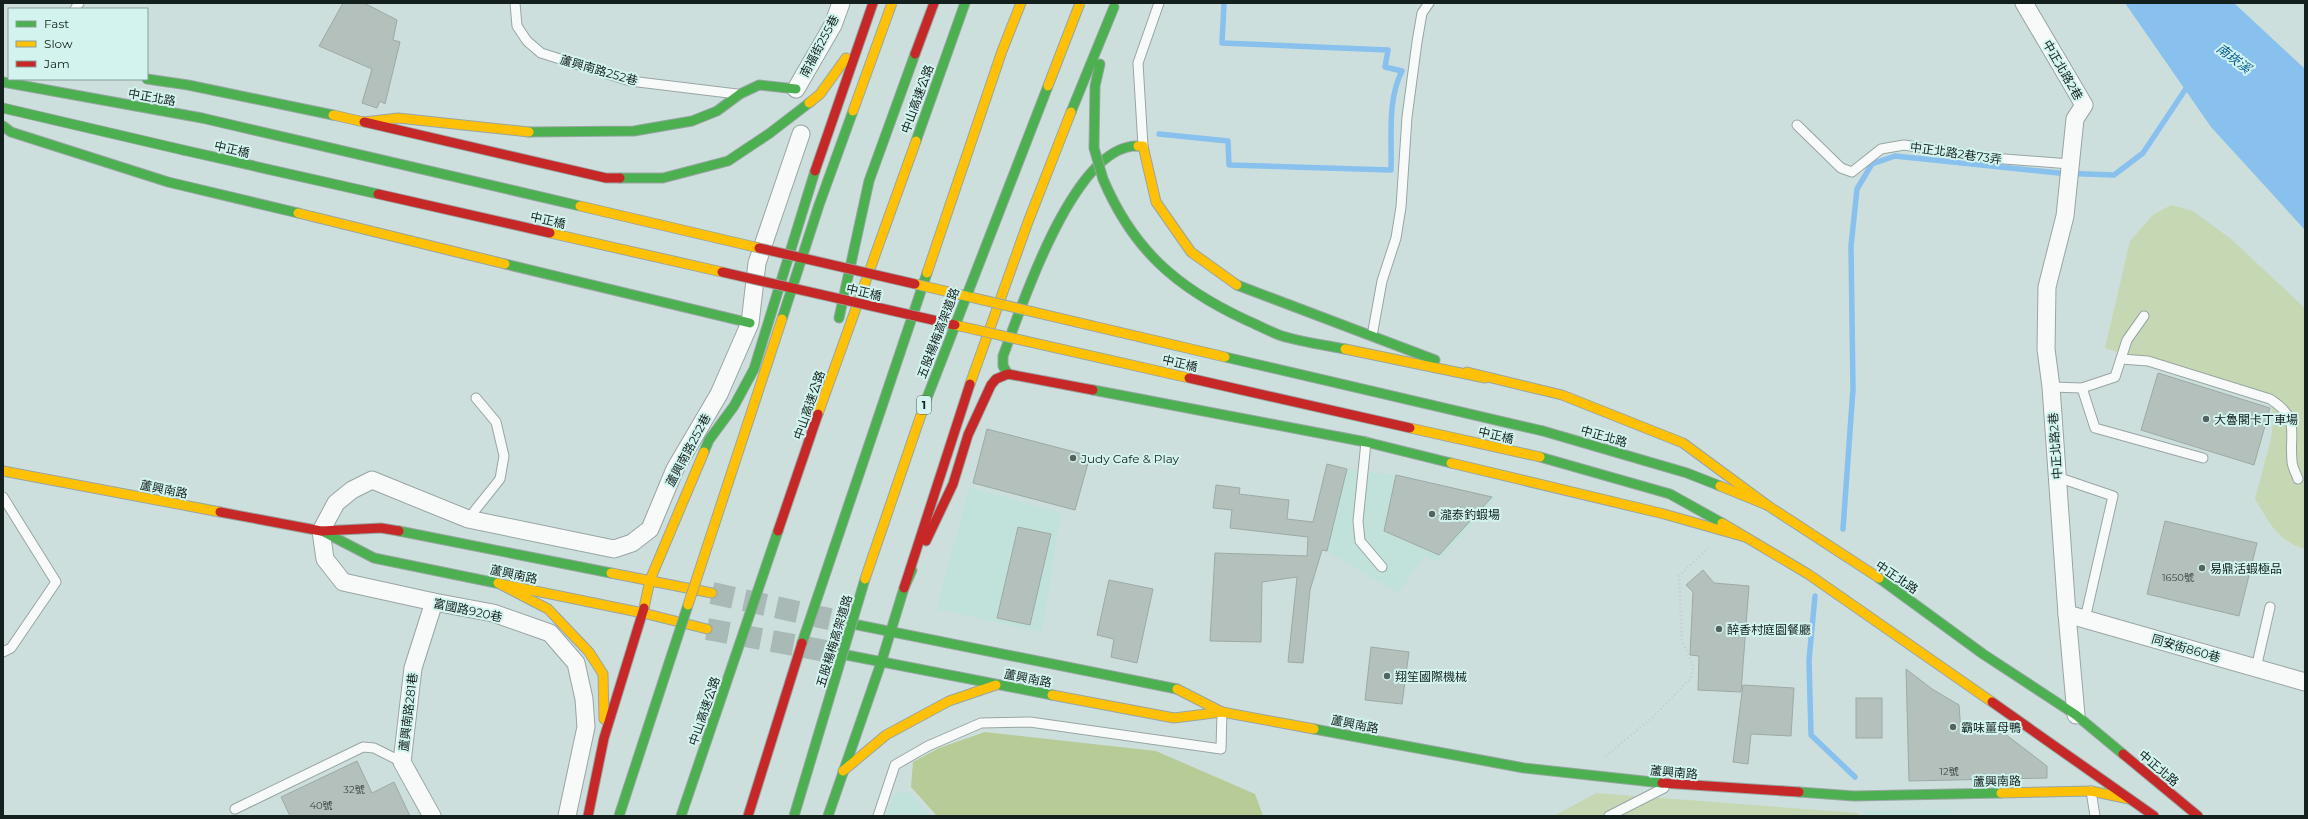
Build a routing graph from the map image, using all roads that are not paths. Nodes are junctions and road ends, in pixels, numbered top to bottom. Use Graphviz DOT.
graph roads {
  1 [pos="515,3"];
  2 [pos="841,3"];
  3 [pos="873,3"];
  4 [pos="892,3"];
  5 [pos="934,3"];
  6 [pos="964,3"];
  7 [pos="1021,3"];
  8 [pos="1080,3"];
  9 [pos="1159,3"];
  10 [pos="1429,3"];
  11 [pos="2024,3"];
  12 [pos="1115,5"];
  13 [pos="859,40"];
  14 [pos="148,79"];
  15 [pos="3,82"];
  16 [pos="796,89"];
  17 [pos="740,94"];
  18 [pos="3,108"];
  19 [pos="202,118"];
  20 [pos="364,122"];
  21 [pos="1796,125"];
  22 [pos="3,126"];
  23 [pos="801,134"];
  24 [pos="1143,146"];
  25 [pos="2069,172"];
  26 [pos="2144,316"];
  27 [pos="750,323"];
  28 [pos="838,325"];
  29 [pos="1371,338"];
  30 [pos="834,340"];
  31 [pos="2121,359"];
  32 [pos="1008,374"];
  33 [pos="1485,378"];
  34 [pos="2051,386"];
  35 [pos="2082,388"];
  36 [pos="476,398"];
  37 [pos="820,409"];
  38 [pos="1543,431"];
  39 [pos="1366,442"];
  40 [pos="2203,458"];
  41 [pos="3,470"];
  42 [pos="2057,477"];
  43 [pos="2298,479"];
  44 [pos="3,497"];
  45 [pos="1767,505"];
  46 [pos="468,519"];
  47 [pos="321,531"];
  48 [pos="1745,537"];
  49 [pos="1382,566"];
  50 [pos="650,580"];
  51 [pos="498,583"];
  52 [pos="904,588"];
  53 [pos="712,593"];
  54 [pos="434,602"];
  55 [pos="2270,607"];
  56 [pos="644,613"];
  57 [pos="2067,614"];
  58 [pos="2085,619"];
  59 [pos="843,622"];
  60 [pos="707,629"];
  61 [pos="890,632"];
  62 [pos="3,652"];
  63 [pos="831,652"];
  64 [pos="881,663"];
  65 [pos="2256,668"];
  66 [pos="2305,682"];
  67 [pos="996,685"];
  68 [pos="1222,712"];
  69 [pos="2076,715"];
  70 [pos="604,738"];
  71 [pos="402,762"];
  72 [pos="843,771"];
  73 [pos="1671,784"];
  74 [pos="2091,791"];
  75 [pos="2129,799"];
  76 [pos="235,809"];
  77 [pos="432,816"];
  78 [pos="567,816"];
  79 [pos="588,816"];
  80 [pos="619,816"];
  81 [pos="681,816"];
  82 [pos="748,816"];
  83 [pos="794,816"];
  84 [pos="828,816"];
  85 [pos="878,816"];
  86 [pos="1609,816"];
  87 [pos="2095,816"];
  88 [pos="2154,816"];
  89 [pos="2198,816"];
  1 -- 17 [label="lane, 蘆興南路252巷"];
  2 -- 16 [label="street, 南福街255巷"];
  3 -- 13 [label="main road"];
  4 -- 80 [label="main road, bridge"];
  5 -- 28 [label="main road"];
  6 -- 37 [label="main road, 中山高速公路"];
  7 -- 82 [label="main road"];
  8 -- 83 [label="main road, 五股楊梅高架道路 / 1, bridge"];
  9 -- 24 [label="lane"];
  10 -- 29 [label="lane"];
  11 -- 25 [label="street, 中正北路2巷"];
  12 -- 33 [label="main road, bridge"];
  12 -- 52 [label="main road"];
  13 -- 20 [label="main road"];
  13 -- 50 [label="main road"];
  14 -- 20 [label="main road"];
  15 -- 19 [label="main road, 中正北路"];
  16 -- 17 [label="main road"];
  17 -- 20 [label="main road"];
  18 -- 48 [label="main road, 中正橋, bridge"];
  19 -- 38 [label="main road, 中正橋, bridge"];
  21 -- 25 [label="lane, 中正北路2巷73弄"];
  22 -- 27 [label="main road"];
  23 -- 27 [label="street, 蘆興南路252巷"];
  24 -- 29 [label="main road"];
  24 -- 32 [label="main road"];
  25 -- 34 [label="street, 中正北路2巷"];
  26 -- 31 [label="lane"];
  27 -- 46 [label="street, 蘆興南路252巷"];
  29 -- 33 [label="main road"];
  30 -- 37 [label="main road"];
  31 -- 35 [label="lane"];
  31 -- 43 [label="lane"];
  32 -- 39 [label="main road"];
  32 -- 52 [label="main road"];
  33 -- 45 [label="main road"];
  34 -- 35 [label="lane"];
  34 -- 42 [label="street, 中正北路2巷"];
  35 -- 40 [label="lane"];
  36 -- 46 [label="lane"];
  37 -- 81 [label="main road, 中山高速公路"];
  38 -- 45 [label="main road, 中正北路"];
  39 -- 48 [label="main road"];
  39 -- 49 [label="lane"];
  41 -- 47 [label="main road, 蘆興南路"];
  42 -- 57 [label="street, 中正北路2巷"];
  42 -- 58 [label="lane"];
  44 -- 62 [label="lane"];
  45 -- 69 [label="main road, 中正北路"];
  46 -- 47 [label="street, 蘆興南路252巷"];
  47 -- 50 [label="main road, 蘆興南路"];
  47 -- 51 [label="main road, 蘆興南路"];
  47 -- 54 [label="street, 富國路920巷"];
  48 -- 75 [label="main road"];
  50 -- 53 [label="main road, 蘆興南路"];
  50 -- 56 [label="main road"];
  51 -- 56 [label="main road, 蘆興南路"];
  51 -- 70 [label="main road"];
  52 -- 61 [label="main road"];
  54 -- 71 [label="street, 蘆興南路281巷"];
  54 -- 78 [label="street, 富國路920巷"];
  55 -- 65 [label="lane"];
  56 -- 60 [label="main road, 蘆興南路"];
  56 -- 70 [label="main road"];
  57 -- 58 [label="street, 同安街860巷"];
  57 -- 69 [label="street, 中正北路2巷"];
  58 -- 65 [label="street, 同安街860巷"];
  59 -- 61 [label="main road, 蘆興南路"];
  61 -- 64 [label="main road"];
  61 -- 68 [label="main road, 蘆興南路"];
  63 -- 64 [label="main road, 蘆興南路"];
  64 -- 67 [label="main road, 蘆興南路"];
  64 -- 72 [label="main road"];
  65 -- 66 [label="street, 同安街860巷"];
  67 -- 68 [label="main road, 蘆興南路"];
  67 -- 72 [label="main road"];
  68 -- 73 [label="main road, 蘆興南路"];
  68 -- 85 [label="lane"];
  69 -- 89 [label="main road, 中正北路"];
  70 -- 79 [label="main road"];
  71 -- 76 [label="lane"];
  71 -- 77 [label="street, 蘆興南路281巷"];
  72 -- 84 [label="main road"];
  73 -- 74 [label="main road, 蘆興南路"];
  73 -- 86 [label="lane"];
  74 -- 75 [label="main road, 蘆興南路"];
  74 -- 87 [label="lane"];
  75 -- 88 [label="main road"];
}
